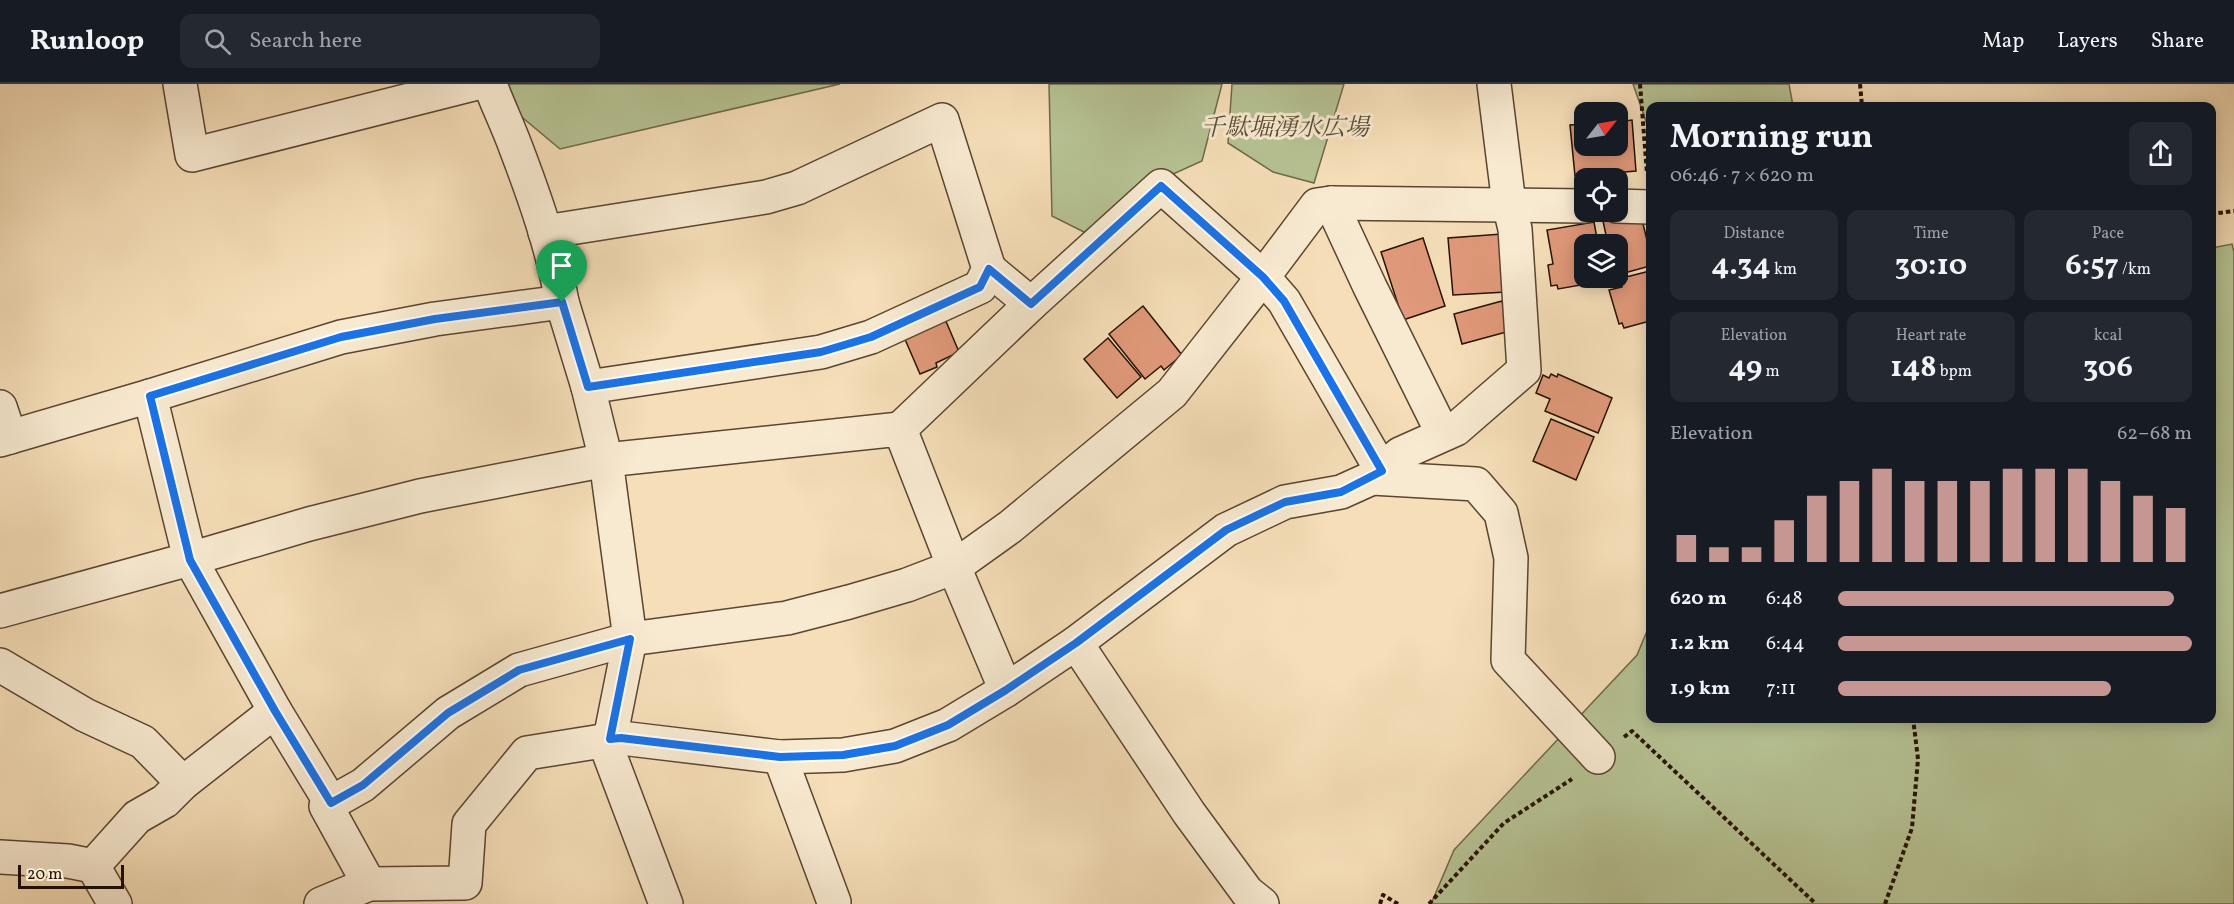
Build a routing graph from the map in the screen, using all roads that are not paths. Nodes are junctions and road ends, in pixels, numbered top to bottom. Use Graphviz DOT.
graph roads {
  1 [pos="180,84"];
  2 [pos="473,84"];
  3 [pos="490,84"];
  4 [pos="1494,84"];
  5 [pos="1331,203"];
  6 [pos="1509,204"];
  7 [pos="1574,206"];
  8 [pos="1628,206"];
  9 [pos="1646,207"];
  10 [pos="545,232"];
  11 [pos="989,269"];
  12 [pos="1263,277"];
  13 [pos="562,302"];
  14 [pos="1031,304"];
  15 [pos="588,387"];
  16 [pos="150,396"];
  17 [pos="3,428"];
  18 [pos="900,429"];
  19 [pos="1443,434"];
  20 [pos="606,460"];
  21 [pos="1377,475"];
  22 [pos="190,560"];
  23 [pos="954,567"];
  24 [pos="0,611"];
  25 [pos="630,639"];
  26 [pos="1076,643"];
  27 [pos="0,665"];
  28 [pos="1006,690"];
  29 [pos="275,711"];
  30 [pos="607,740"];
  31 [pos="780,757"];
  32 [pos="1598,757"];
  33 [pos="183,783"];
  34 [pos="331,803"];
  35 [pos="0,857"];
  36 [pos="93,866"];
  37 [pos="369,884"];
  38 [pos="466,894"];
  39 [pos="832,903"];
  40 [pos="115,904"];
  41 [pos="321,904"];
  42 [pos="666,904"];
  43 [pos="1262,904"];
  1 -- 2 [label="street"];
  3 -- 10 [label="street"];
  4 -- 6 [label="street"];
  5 -- 6 [label="street"];
  5 -- 12 [label="street"];
  5 -- 19 [label="street"];
  6 -- 7 [label="street"];
  6 -- 19 [label="street"];
  8 -- 9 [label="street"];
  10 -- 11 [label="street"];
  10 -- 13 [label="street"];
  11 -- 14 [label="street"];
  11 -- 15 [label="street"];
  12 -- 14 [label="street"];
  12 -- 21 [label="street"];
  12 -- 23 [label="street"];
  13 -- 15 [label="street"];
  13 -- 16 [label="street"];
  14 -- 18 [label="street"];
  15 -- 20 [label="street"];
  16 -- 17 [label="street"];
  16 -- 22 [label="street"];
  18 -- 20 [label="street"];
  18 -- 23 [label="street"];
  19 -- 21 [label="street"];
  20 -- 22 [label="street"];
  20 -- 25 [label="street"];
  21 -- 26 [label="street"];
  21 -- 32 [label="street"];
  22 -- 24 [label="street"];
  22 -- 29 [label="street"];
  23 -- 25 [label="street"];
  23 -- 28 [label="street"];
  25 -- 30 [label="street"];
  25 -- 34 [label="street"];
  26 -- 28 [label="street"];
  26 -- 43 [label="street"];
  27 -- 33 [label="street"];
  28 -- 31 [label="street"];
  29 -- 33 [label="street"];
  29 -- 34 [label="street"];
  30 -- 31 [label="street"];
  30 -- 38 [label="street"];
  30 -- 42 [label="street"];
  31 -- 39 [label="street"];
  33 -- 36 [label="street"];
  34 -- 37 [label="street"];
  35 -- 36 [label="street"];
  36 -- 40 [label="street"];
  37 -- 38 [label="street"];
  37 -- 41 [label="street"];
}
